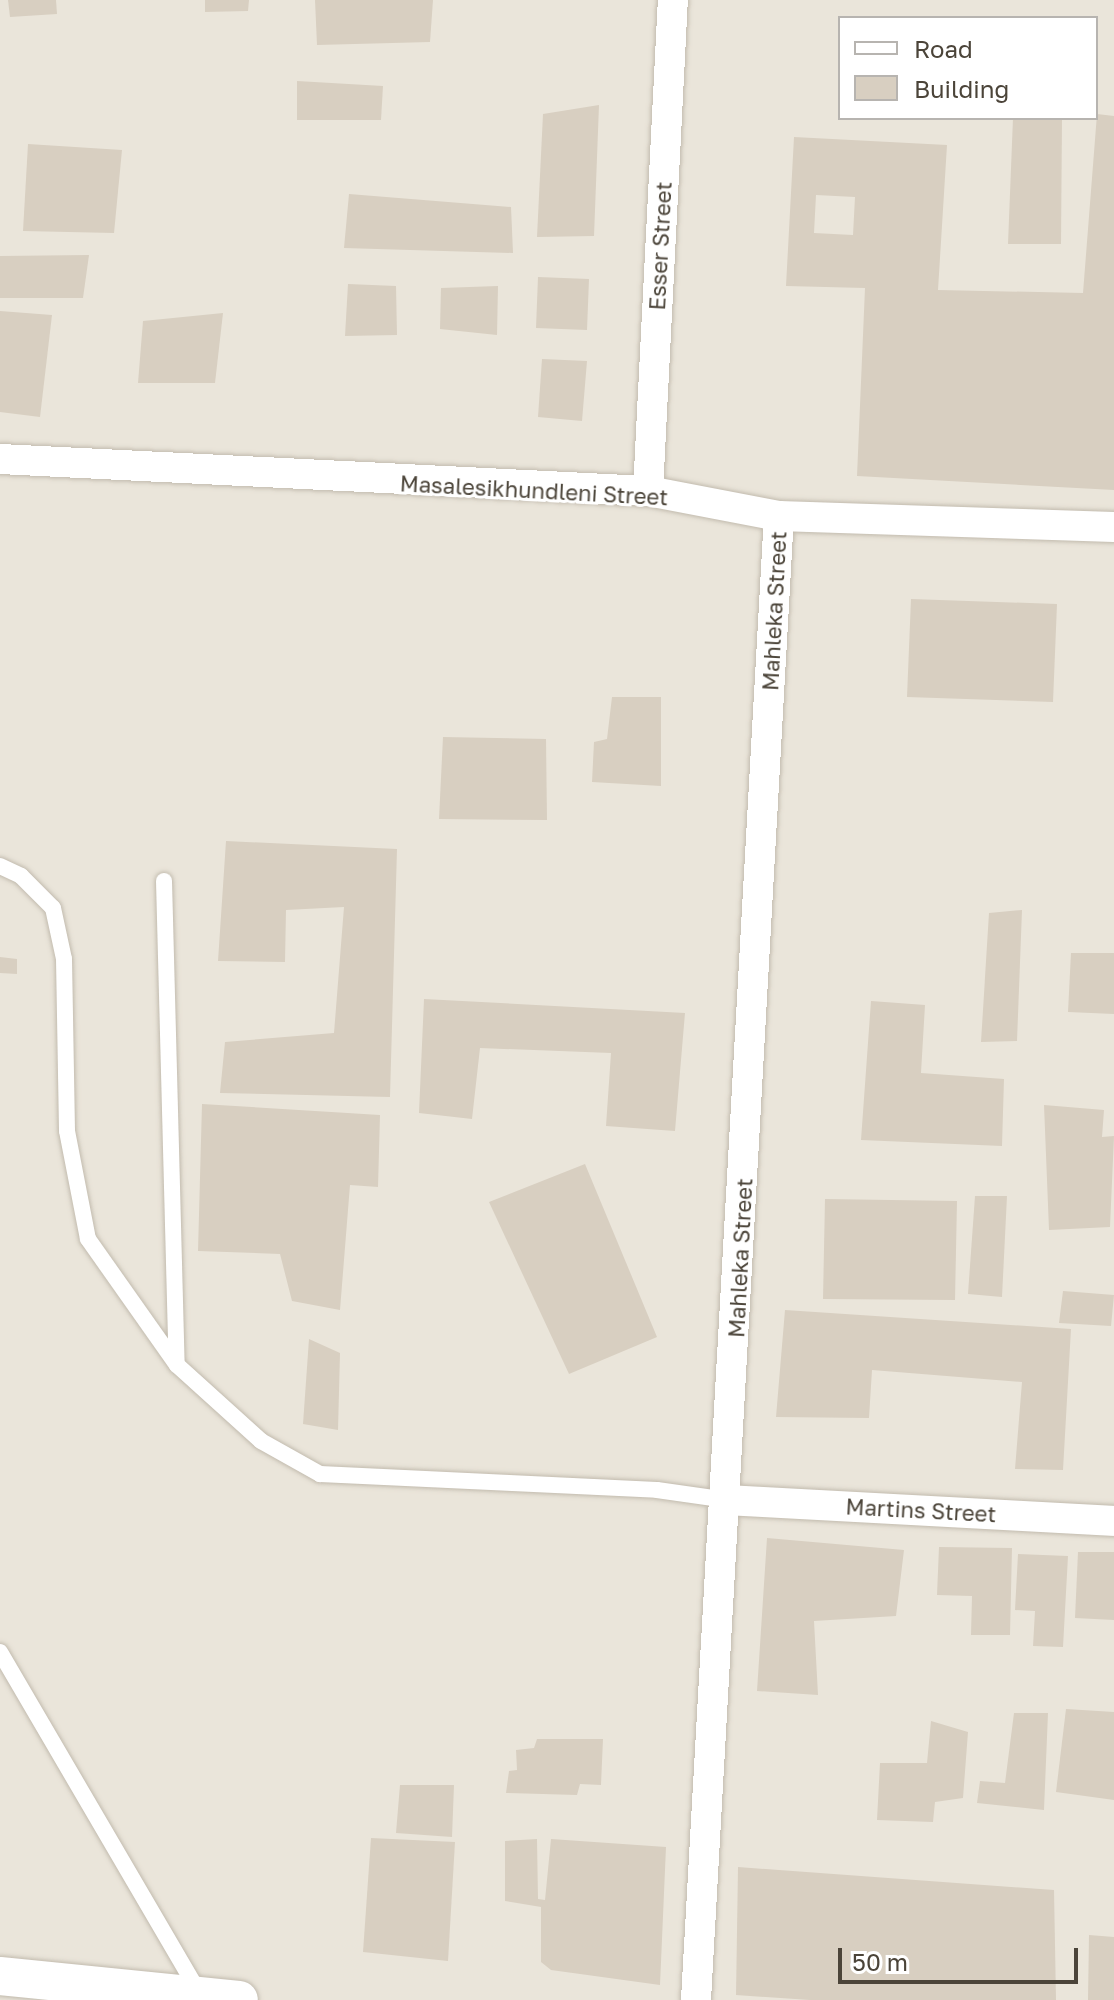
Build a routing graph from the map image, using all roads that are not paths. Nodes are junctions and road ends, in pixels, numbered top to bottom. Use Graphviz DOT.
graph roads {
  1 [pos="673,0"];
  2 [pos="0,459"];
  3 [pos="648,491"];
  4 [pos="779,516"];
  5 [pos="1114,527"];
  6 [pos="0,866"];
  7 [pos="164,881"];
  8 [pos="177,1365"];
  9 [pos="727,1500"];
  10 [pos="1114,1521"];
  11 [pos="0,1652"];
  12 [pos="0,1976"];
  13 [pos="201,1997"];
  14 [pos="239,2000"];
  15 [pos="696,2000"];
  1 -- 3 [label="street, Esser Street"];
  2 -- 3 [label="street, Masalesikhundleni Street"];
  3 -- 4 [label="street, Masalesikhundleni Street"];
  4 -- 5 [label="street, Masalesikhundleni Street"];
  4 -- 9 [label="street, Mahleka Street"];
  6 -- 8 [label="lane"];
  7 -- 8 [label="lane"];
  8 -- 9 [label="lane"];
  9 -- 10 [label="street, Martins Street"];
  9 -- 15 [label="street, Mahleka Street"];
  11 -- 13 [label="lane"];
  12 -- 13 [label="street"];
  13 -- 14 [label="street"];
}
